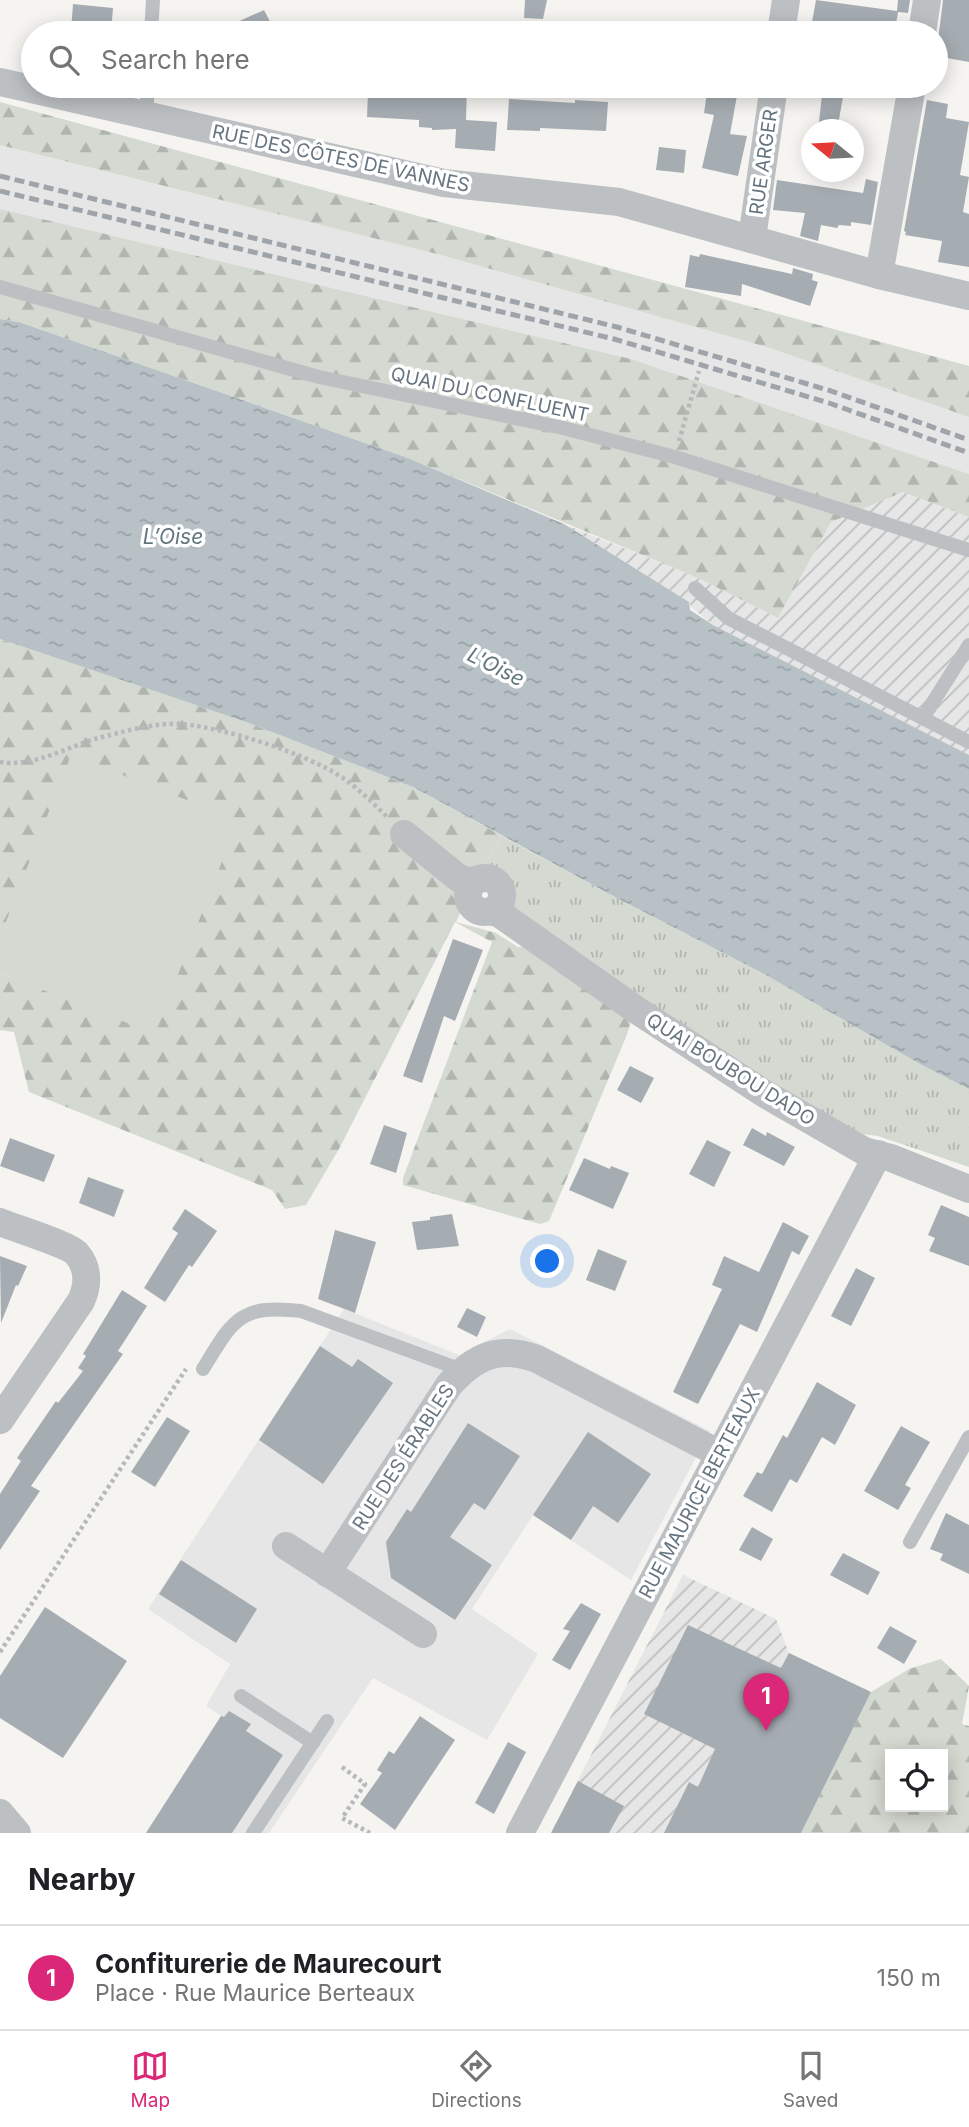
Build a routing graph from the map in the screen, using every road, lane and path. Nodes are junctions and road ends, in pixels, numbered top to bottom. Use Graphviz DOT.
graph roads {
  1 [pos="153,0"];
  2 [pos="786,0"];
  3 [pos="928,0"];
  4 [pos="152,21"];
  5 [pos="783,21"];
  6 [pos="924,21"];
  7 [pos="0,82"];
  8 [pos="21,87"];
  9 [pos="69,98"];
  10 [pos="147,98"];
  11 [pos="772,98"];
  12 [pos="910,98"];
  13 [pos="146,116"];
  14 [pos="752,238"];
  15 [pos="879,275"];
  16 [pos="0,286"];
  17 [pos="969,296"];
  18 [pos="699,371"];
  19 [pos="675,457"];
  20 [pos="969,550"];
  21 [pos="695,588"];
  22 [pos="969,645"];
  23 [pos="923,718"];
  24 [pos="969,741"];
  25 [pos="0,762"];
  26 [pos="404,834"];
  27 [pos="878,1154"];
  28 [pos="969,1189"];
  29 [pos="0,1222"];
  30 [pos="196,1366"];
  31 [pos="462,1370"];
  32 [pos="0,1420"];
  33 [pos="969,1437"];
  34 [pos="720,1454"];
  35 [pos="910,1542"];
  36 [pos="286,1546"];
  37 [pos="327,1573"];
  38 [pos="423,1634"];
  39 [pos="0,1652"];
  40 [pos="241,1696"];
  41 [pos="327,1721"];
  42 [pos="313,1742"];
  43 [pos="342,1767"];
  44 [pos="0,1814"];
  45 [pos="17,1833"];
  46 [pos="253,1833"];
  47 [pos="370,1833"];
  48 [pos="520,1833"];
  1 -- 4 [label="lane"];
  2 -- 5 [label="street"];
  3 -- 6 [label="street"];
  7 -- 8 [label="street, RUE DES CÔTES DE VANNES"];
  9 -- 13 [label="street, RUE DES CÔTES DE VANNES"];
  10 -- 13 [label="lane"];
  11 -- 14 [label="street, RUE ARGER"];
  12 -- 15 [label="street"];
  13 -- 14 [label="street, RUE DES CÔTES DE VANNES"];
  14 -- 15 [label="street, RUE DES CÔTES DE VANNES"];
  15 -- 17 [label="street, RUE DES CÔTES DE VANNES"];
  16 -- 19 [label="lane, QUAI DU CONFLUENT"];
  18 -- 19 [label="path"];
  19 -- 20 [label="lane, QUAI DU CONFLUENT"];
  21 -- 23 [label="lane"];
  22 -- 23 [label="lane"];
  23 -- 24 [label="lane"];
  25 -- 26 [label="path"];
  26 -- 27 [label="street, QUAI BOUBOU DADO"];
  27 -- 28 [label="street, QUAI BOUBOU DADO"];
  27 -- 34 [label="street, RUE MAURICE BERTEAUX"];
  29 -- 32 [label="street"];
  30 -- 31 [label="lane"];
  30 -- 39 [label="path"];
  31 -- 34 [label="street, RUE DES ÉRABLES"];
  31 -- 37 [label="street, RUE DES ÉRABLES"];
  33 -- 35 [label="lane"];
  34 -- 48 [label="street, RUE MAURICE BERTEAUX"];
  36 -- 37 [label="street"];
  37 -- 38 [label="street"];
  40 -- 42 [label="lane"];
  41 -- 42 [label="lane"];
  42 -- 46 [label="lane"];
  43 -- 47 [label="path"];
  44 -- 45 [label="street"];
}
